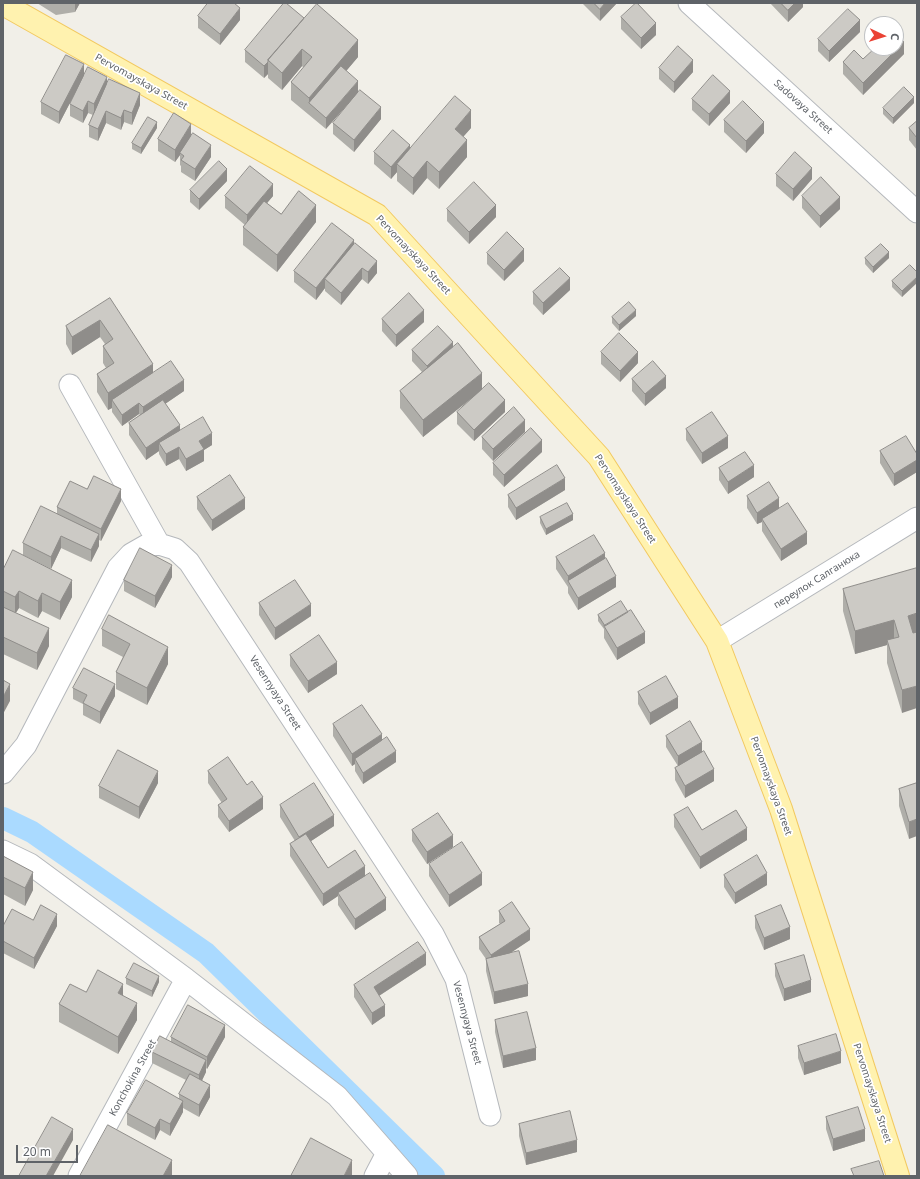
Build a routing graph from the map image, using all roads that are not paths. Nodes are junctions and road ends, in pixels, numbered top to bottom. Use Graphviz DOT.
graph roads {
  1 [pos="689,3"];
  2 [pos="3,4"];
  3 [pos="915,206"];
  4 [pos="70,385"];
  5 [pos="917,518"];
  6 [pos="159,544"];
  7 [pos="717,642"];
  8 [pos="3,773"];
  9 [pos="3,851"];
  10 [pos="186,979"];
  11 [pos="490,1115"];
  12 [pos="387,1153"];
  13 [pos="79,1176"];
  14 [pos="375,1176"];
  15 [pos="407,1176"];
  16 [pos="898,1176"];
  1 -- 3 [label="street, Sadovaya Street"];
  2 -- 7 [label="main road, Pervomayskaya Street"];
  4 -- 6 [label="street"];
  5 -- 7 [label="street, переулок Салганюка"];
  6 -- 8 [label="street"];
  6 -- 11 [label="street, Vesennyaya Street"];
  7 -- 16 [label="main road, Pervomayskaya Street"];
  9 -- 10 [label="street"];
  10 -- 12 [label="street"];
  10 -- 13 [label="street, Konchokina Street"];
  12 -- 14 [label="street"];
  12 -- 15 [label="street"];
}
